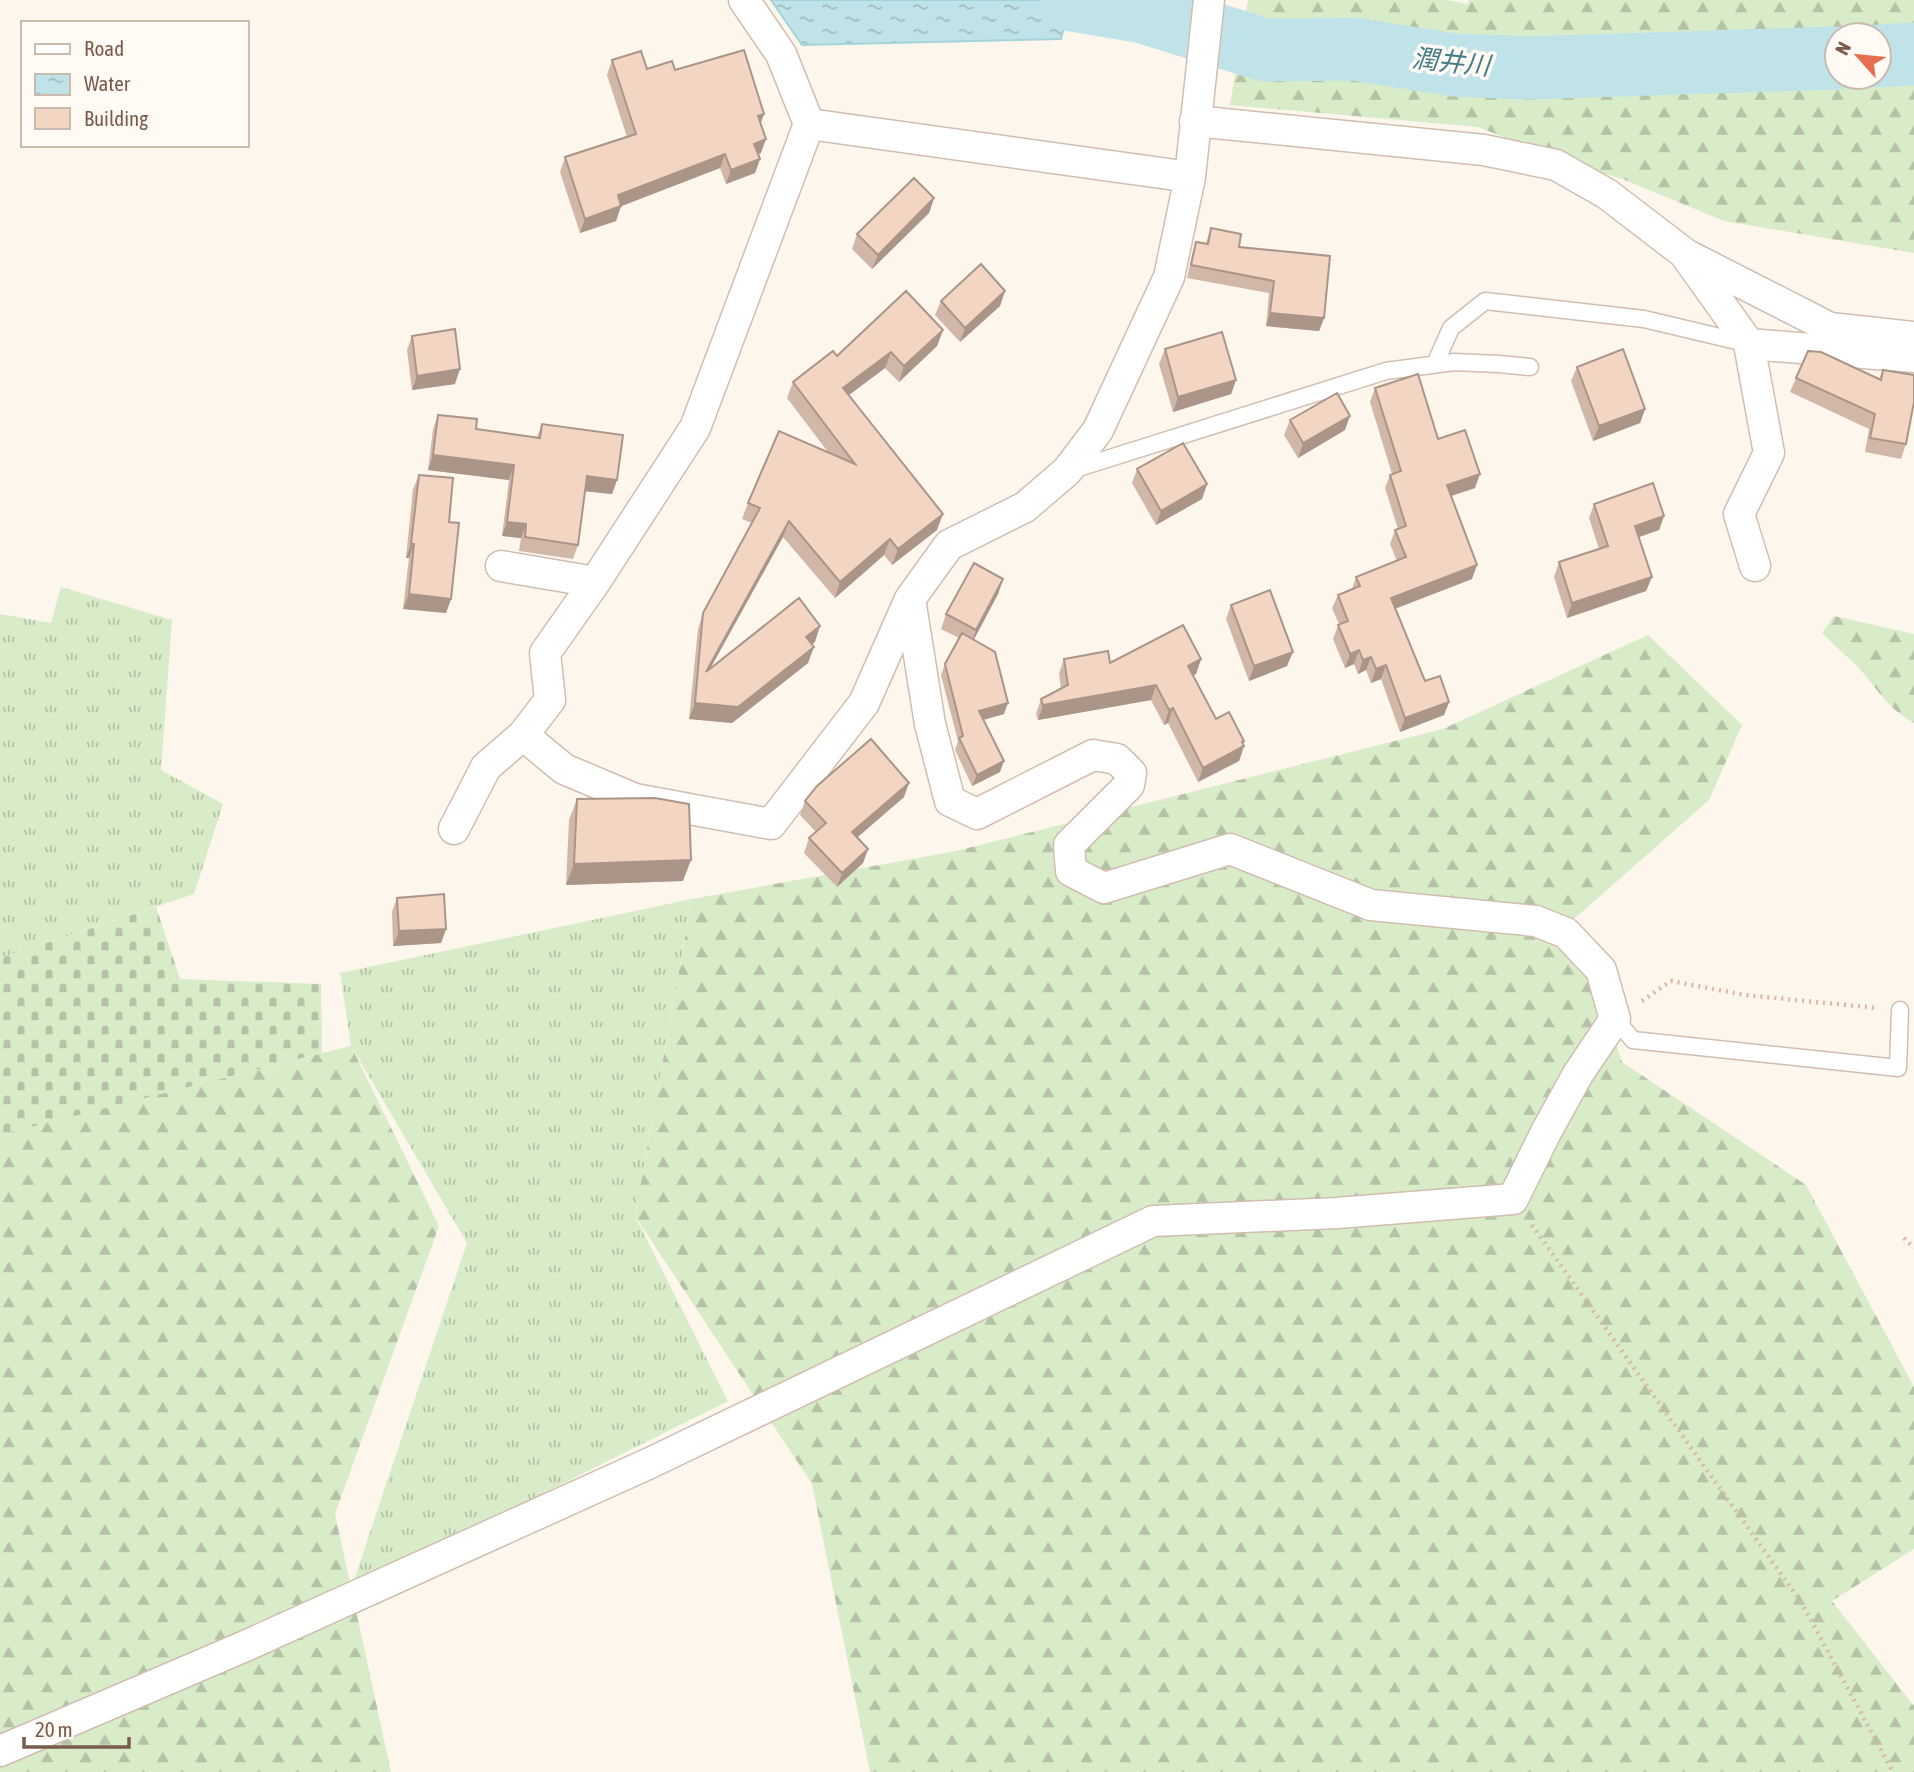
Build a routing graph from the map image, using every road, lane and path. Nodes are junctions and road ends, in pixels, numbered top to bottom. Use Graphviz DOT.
graph roads {
  1 [pos="744,0"];
  2 [pos="1209,0"];
  3 [pos="1195,121"];
  4 [pos="809,124"];
  5 [pos="1190,177"];
  6 [pos="1684,253"];
  7 [pos="1914,337"];
  8 [pos="1749,344"];
  9 [pos="1914,357"];
  10 [pos="1435,364"];
  11 [pos="1530,367"];
  12 [pos="1066,471"];
  13 [pos="501,566"];
  14 [pos="1755,566"];
  15 [pos="594,582"];
  16 [pos="910,599"];
  17 [pos="523,735"];
  18 [pos="454,829"];
  19 [pos="1900,1010"];
  20 [pos="1615,1019"];
  21 [pos="1513,1199"];
  22 [pos="1904,1238"];
  23 [pos="1914,1248"];
  24 [pos="0,1751"];
  25 [pos="1893,1772"];
  1 -- 4 [label="street"];
  2 -- 3 [label="street"];
  3 -- 5 [label="street"];
  3 -- 6 [label="street"];
  4 -- 5 [label="street"];
  4 -- 15 [label="street"];
  5 -- 12 [label="street"];
  6 -- 7 [label="street"];
  6 -- 8 [label="street"];
  8 -- 9 [label="street"];
  8 -- 10 [label="lane"];
  8 -- 14 [label="street"];
  10 -- 11 [label="lane"];
  10 -- 12 [label="lane"];
  12 -- 16 [label="street"];
  13 -- 15 [label="street"];
  15 -- 17 [label="street"];
  16 -- 17 [label="street"];
  16 -- 20 [label="street"];
  17 -- 18 [label="street"];
  19 -- 20 [label="path"];
  19 -- 20 [label="lane"];
  20 -- 21 [label="street"];
  21 -- 24 [label="street"];
  21 -- 25 [label="path"];
  22 -- 23 [label="path"];
}
